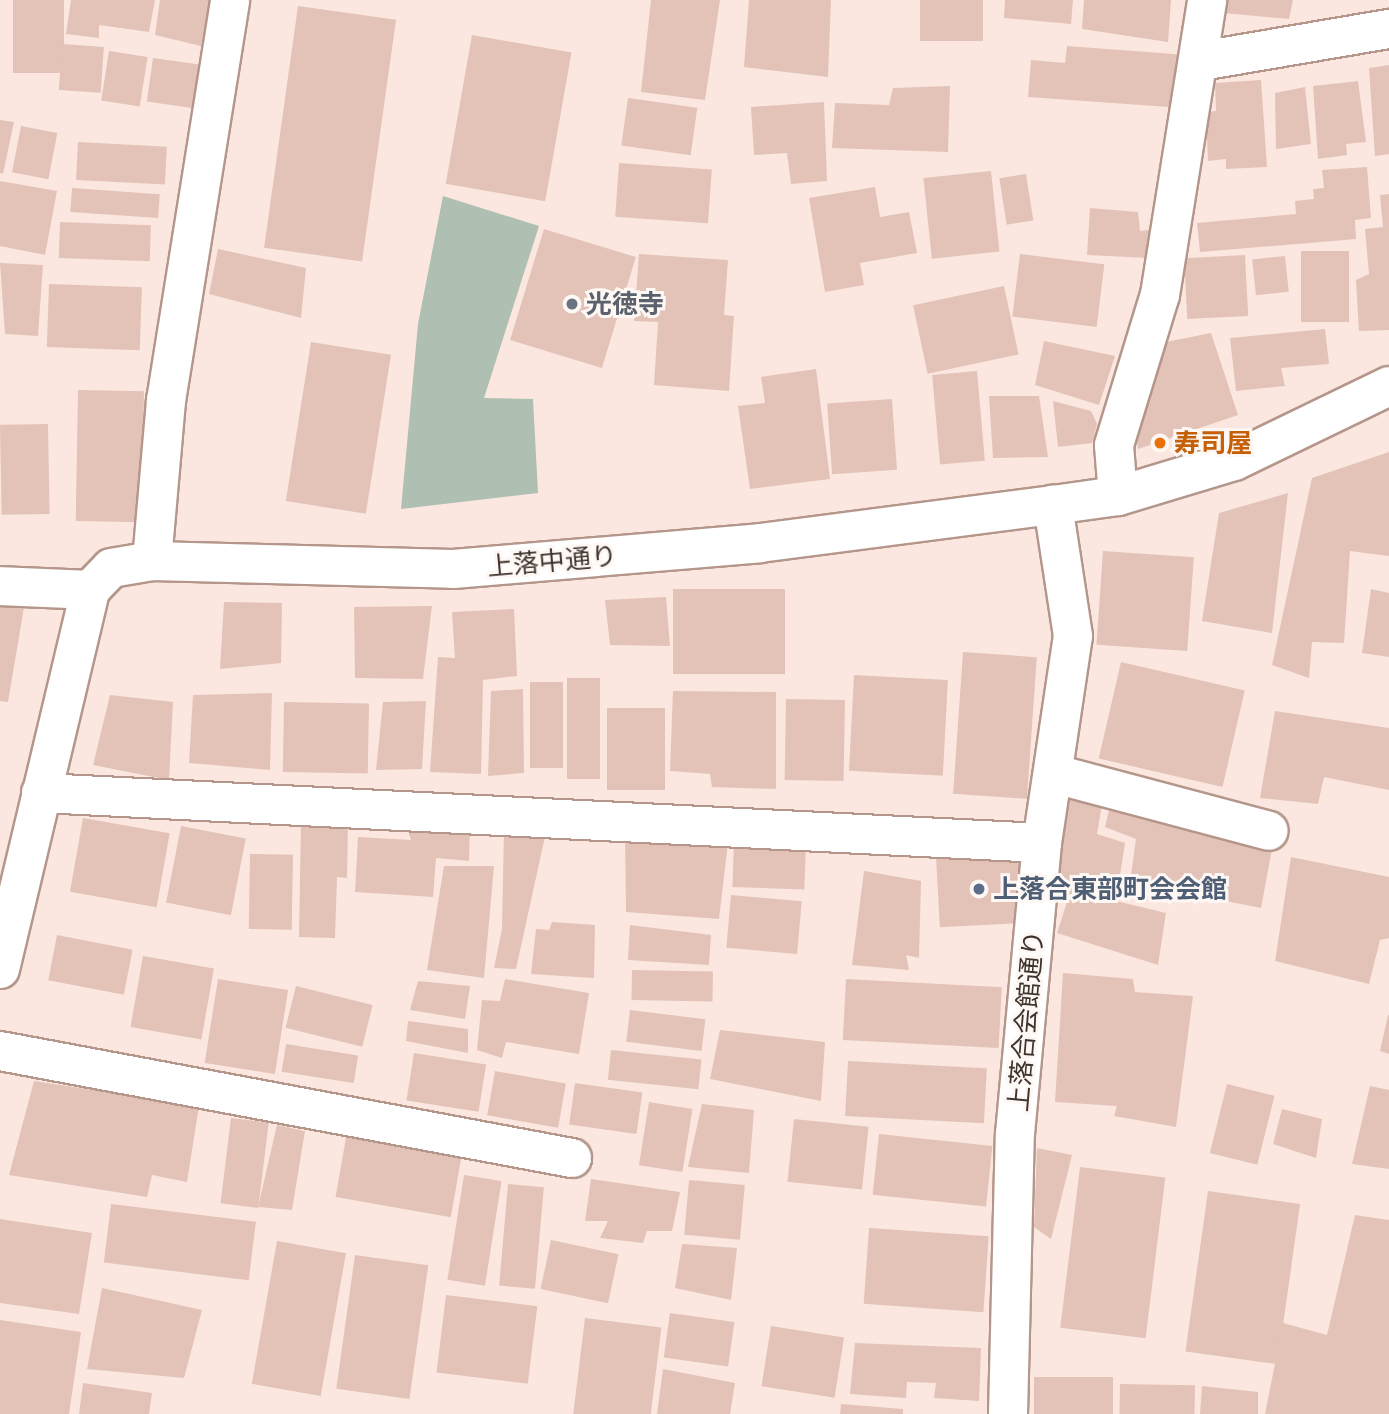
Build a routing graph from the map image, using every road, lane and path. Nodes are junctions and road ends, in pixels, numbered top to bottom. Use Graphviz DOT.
graph roads {
  1 [pos="230,0"];
  2 [pos="1207,0"];
  3 [pos="1389,29"];
  4 [pos="1201,61"];
  5 [pos="1389,386"];
  6 [pos="1118,496"];
  7 [pos="1053,505"];
  8 [pos="152,561"];
  9 [pos="0,586"];
  10 [pos="90,590"];
  11 [pos="1055,774"];
  12 [pos="41,793"];
  13 [pos="1269,831"];
  14 [pos="1042,844"];
  15 [pos="0,969"];
  16 [pos="0,1051"];
  17 [pos="572,1158"];
  18 [pos="1008,1414"];
  1 -- 8 [label="street"];
  2 -- 4 [label="street"];
  3 -- 4 [label="street"];
  4 -- 6 [label="street"];
  5 -- 6 [label="street, 上落中通り"];
  6 -- 7 [label="street, 上落中通り"];
  7 -- 8 [label="street, 上落中通り"];
  7 -- 11 [label="street, 上落合会館通り"];
  8 -- 10 [label="street, 上落中通り"];
  9 -- 10 [label="street"];
  10 -- 12 [label="street"];
  11 -- 13 [label="street"];
  11 -- 14 [label="street, 上落合会館通り"];
  12 -- 14 [label="street"];
  12 -- 15 [label="street"];
  14 -- 18 [label="street, 上落合会館通り"];
  16 -- 17 [label="street"];
}
